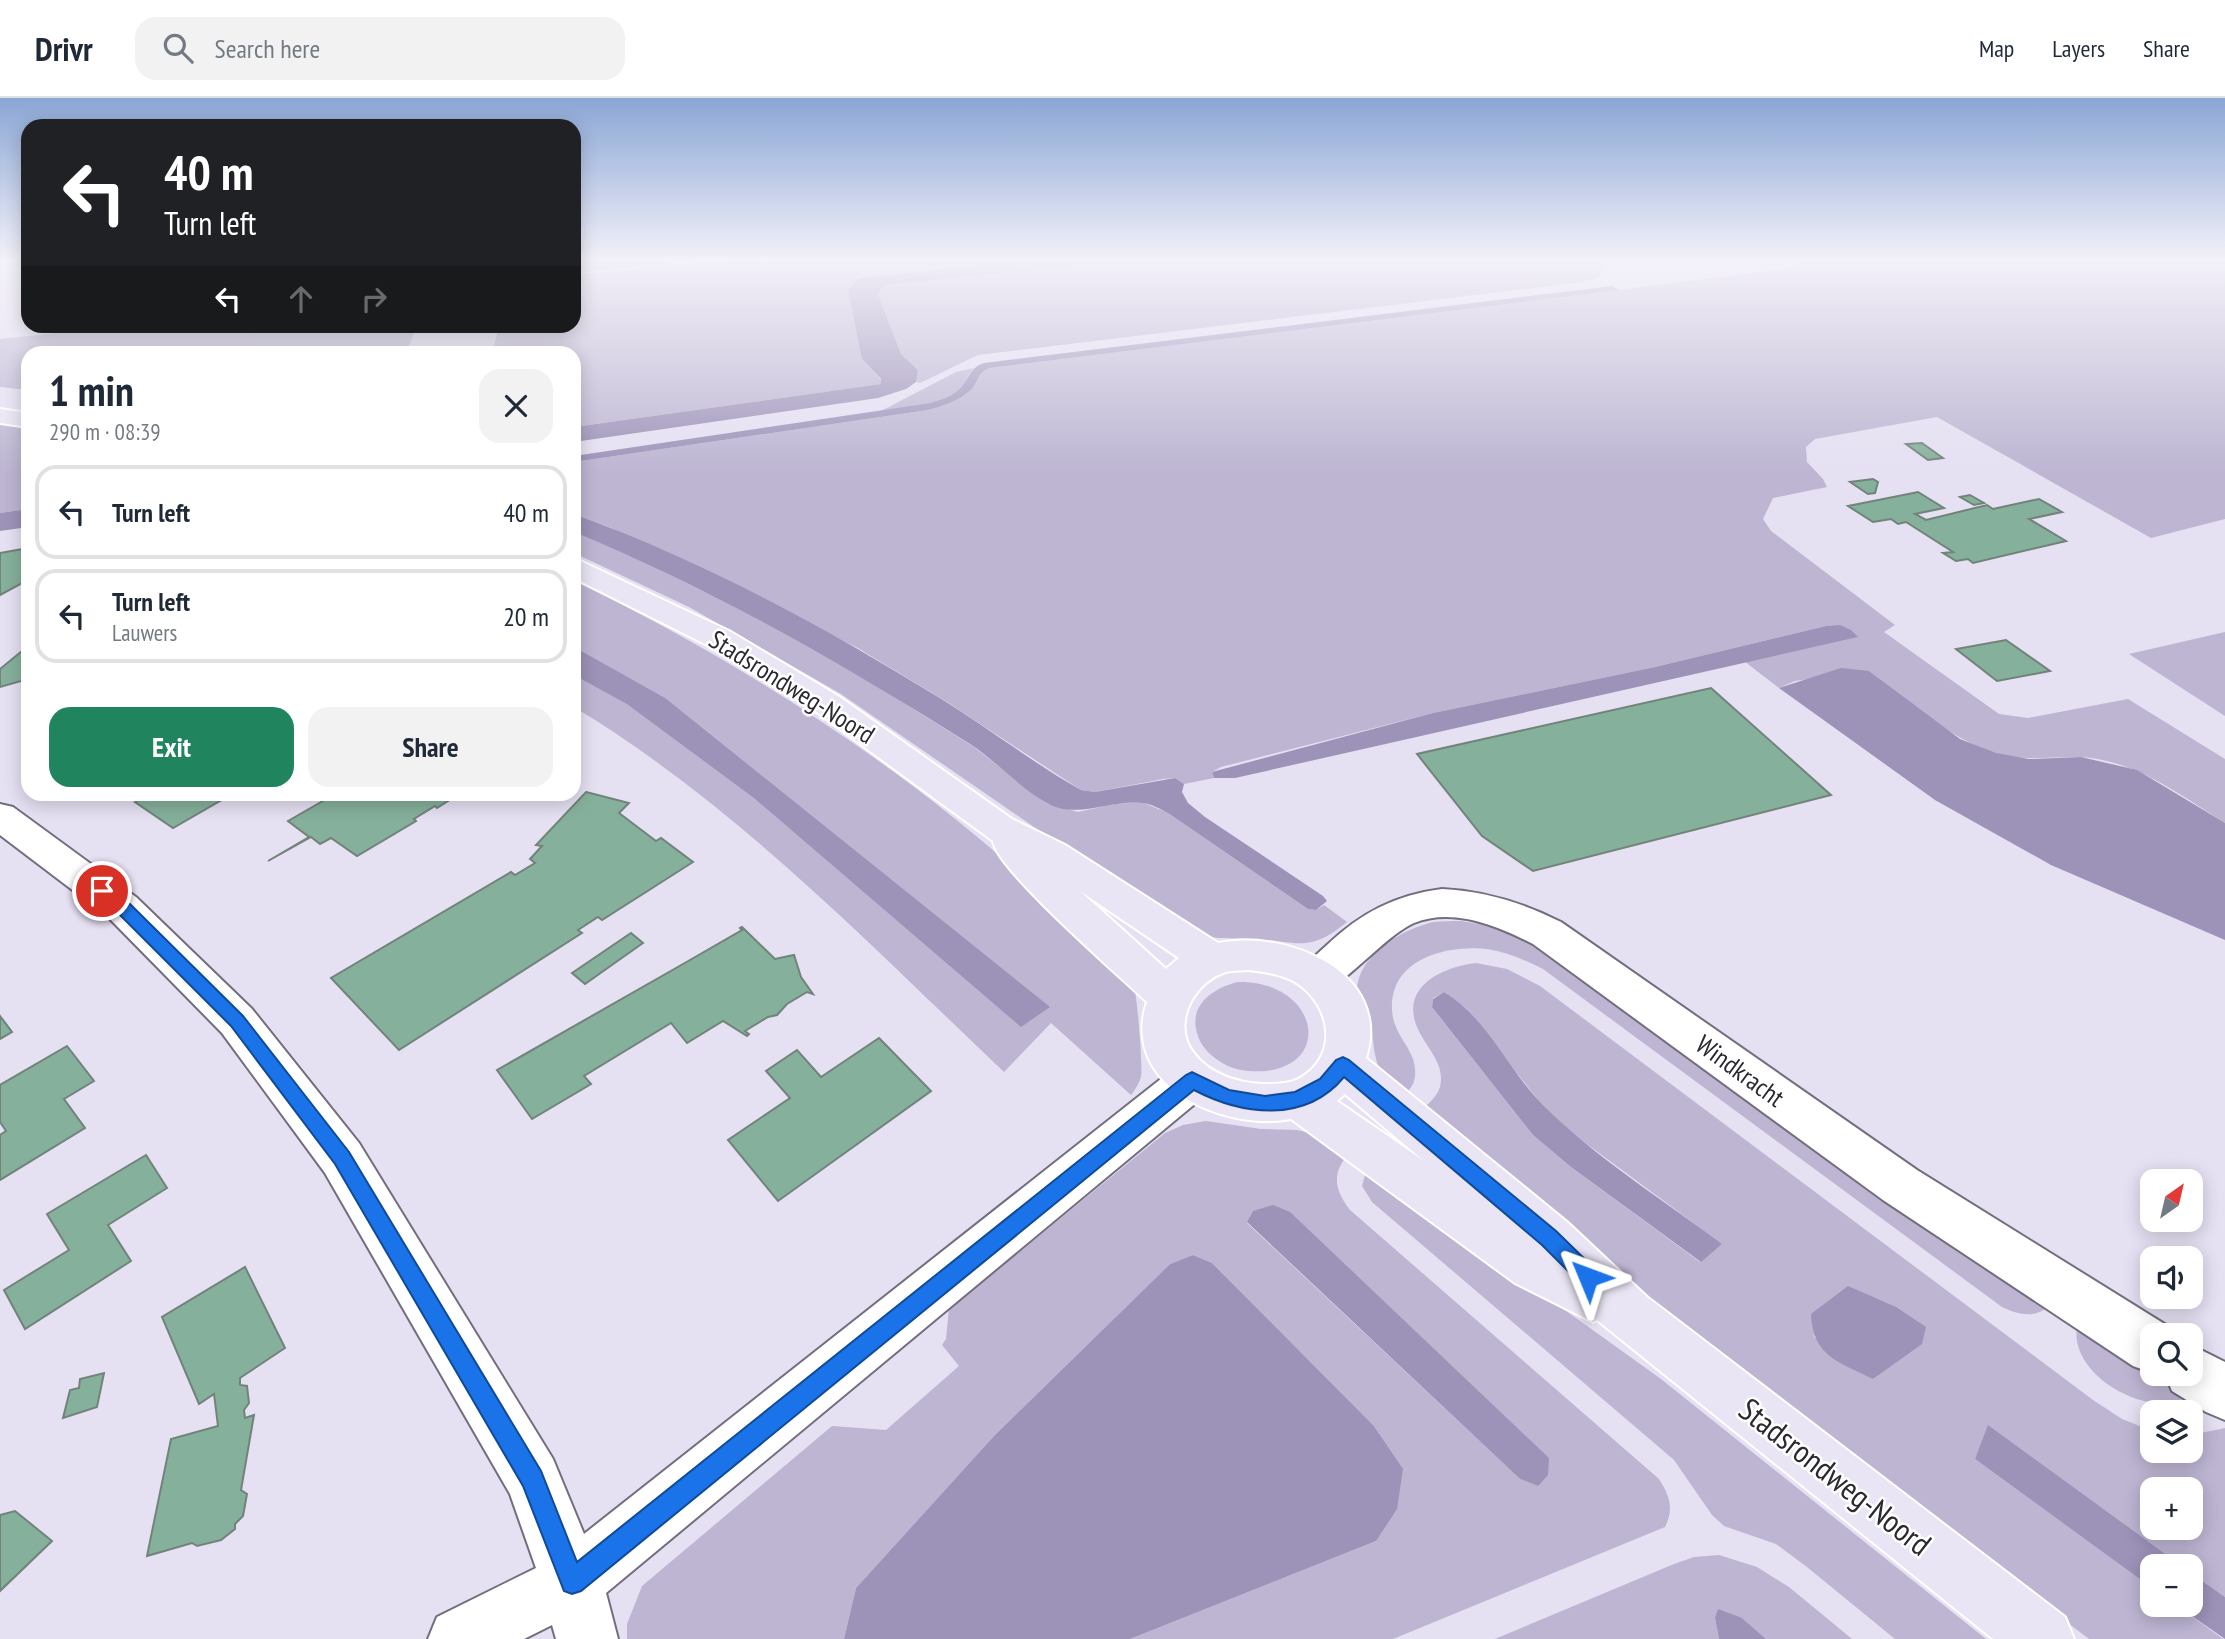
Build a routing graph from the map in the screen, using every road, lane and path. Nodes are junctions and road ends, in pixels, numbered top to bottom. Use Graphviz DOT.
graph roads {
  1 [pos="0,416"];
  2 [pos="21,419"];
  3 [pos="581,570"];
  4 [pos="0,816"];
  5 [pos="999,828"];
  6 [pos="1213,960"];
  7 [pos="1319,977"];
  8 [pos="1168,996"];
  9 [pos="1343,1065"];
  10 [pos="1192,1080"];
  11 [pos="1298,1100"];
  12 [pos="1628,1315"];
  13 [pos="2140,1339"];
  14 [pos="2203,1379"];
  15 [pos="2225,1393"];
  16 [pos="572,1582"];
  17 [pos="459,1639"];
  18 [pos="587,1639"];
  19 [pos="2043,1639"];
  1 -- 2 [label="main road"];
  3 -- 5 [label="main road, Stadsrondweg-Noord"];
  4 -- 16 [label="street"];
  5 -- 6 [label="main road, Stadsrondweg-Noord"];
  5 -- 8 [label="main road, Stadsrondweg-Noord"];
  6 -- 7 [label="main road"];
  6 -- 8 [label="main road"];
  7 -- 9 [label="main road"];
  7 -- 13 [label="street, Windkracht"];
  8 -- 10 [label="main road"];
  9 -- 11 [label="main road"];
  9 -- 12 [label="main road, Stadsrondweg-Noord"];
  10 -- 11 [label="main road"];
  10 -- 16 [label="street"];
  11 -- 12 [label="main road, Stadsrondweg-Noord"];
  12 -- 19 [label="main road, Stadsrondweg-Noord"];
  14 -- 15 [label="street"];
  16 -- 17 [label="street"];
  16 -- 18 [label="street"];
}
